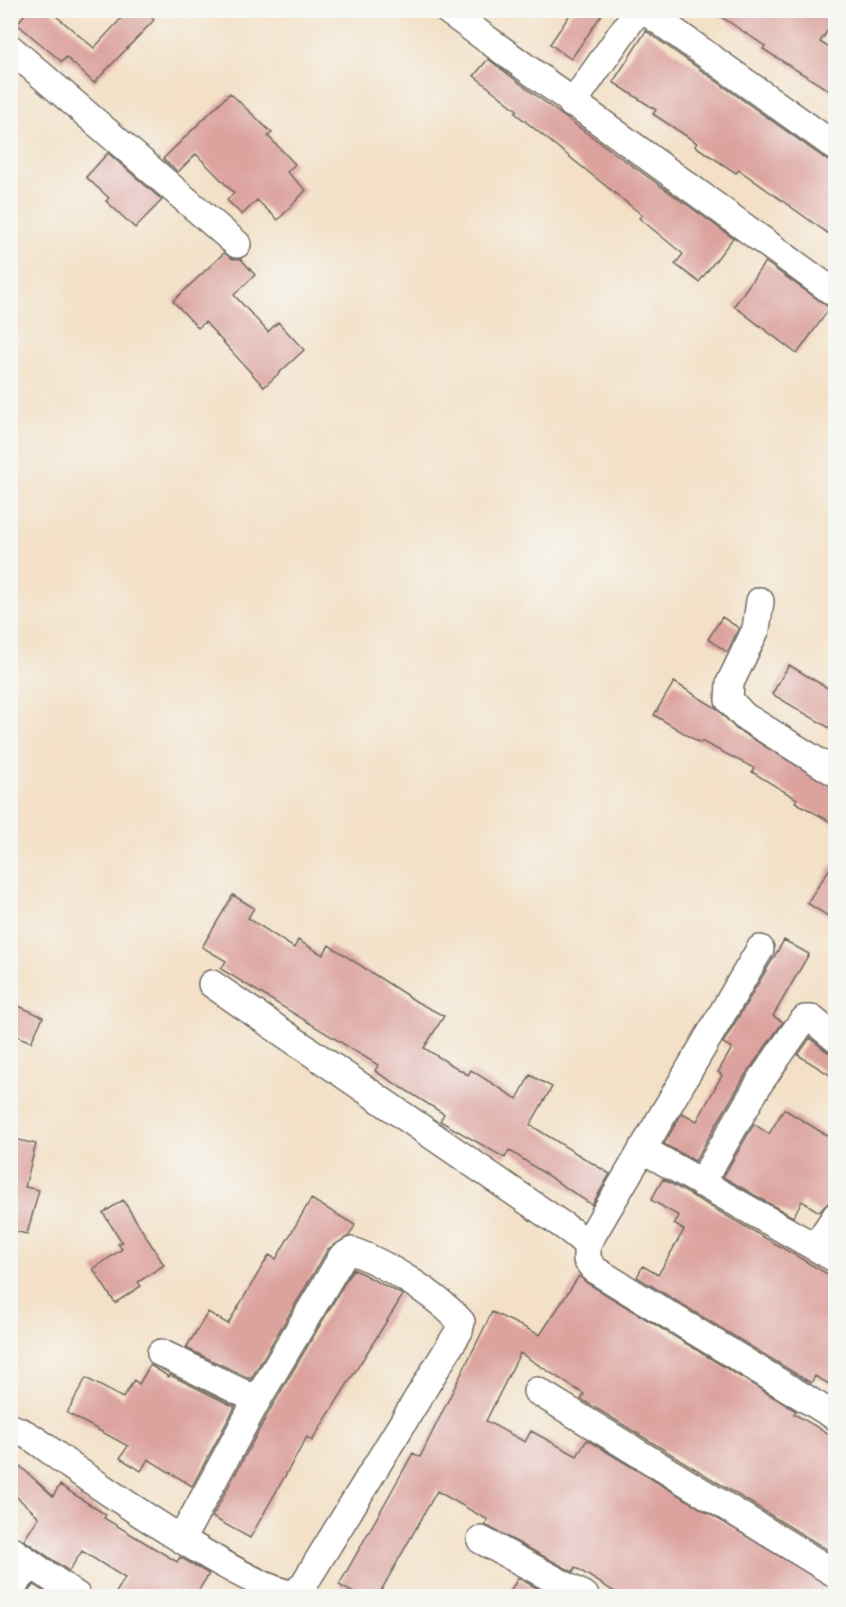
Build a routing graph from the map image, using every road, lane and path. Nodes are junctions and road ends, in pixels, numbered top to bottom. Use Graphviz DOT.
graph roads {
  1 [pos="638,10"];
  2 [pos="644,10"];
  3 [pos="463,15"];
  4 [pos="10,48"];
  5 [pos="572,104"];
  6 [pos="836,147"];
  7 [pos="237,244"];
  8 [pos="836,294"];
  9 [pos="760,601"];
  10 [pos="836,773"];
  11 [pos="760,949"];
  12 [pos="212,984"];
  13 [pos="836,1039"];
  14 [pos="642,1149"];
  15 [pos="701,1183"];
  16 [pos="836,1215"];
  17 [pos="587,1244"];
  18 [pos="825,1253"];
  19 [pos="160,1353"];
  20 [pos="537,1391"];
  21 [pos="256,1400"];
  22 [pos="836,1418"];
  23 [pos="10,1428"];
  24 [pos="182,1538"];
  25 [pos="481,1540"];
  26 [pos="10,1549"];
  27 [pos="32,1566"];
  28 [pos="836,1574"];
  29 [pos="10,1587"];
  30 [pos="77,1596"];
  31 [pos="585,1596"];
  1 -- 5 [label="street"];
  2 -- 6 [label="street"];
  3 -- 5 [label="street"];
  4 -- 7 [label="street"];
  5 -- 8 [label="street"];
  9 -- 10 [label="street"];
  11 -- 14 [label="street"];
  12 -- 17 [label="street"];
  13 -- 15 [label="street"];
  14 -- 15 [label="street"];
  14 -- 17 [label="street"];
  15 -- 18 [label="street"];
  16 -- 18 [label="street"];
  17 -- 22 [label="street"];
  19 -- 21 [label="street"];
  20 -- 28 [label="street"];
  21 -- 24 [label="street"];
  21 -- 24 [label="street"];
  23 -- 24 [label="street"];
  25 -- 31 [label="street"];
  26 -- 27 [label="street"];
  27 -- 29 [label="street"];
  27 -- 30 [label="street"];
}
